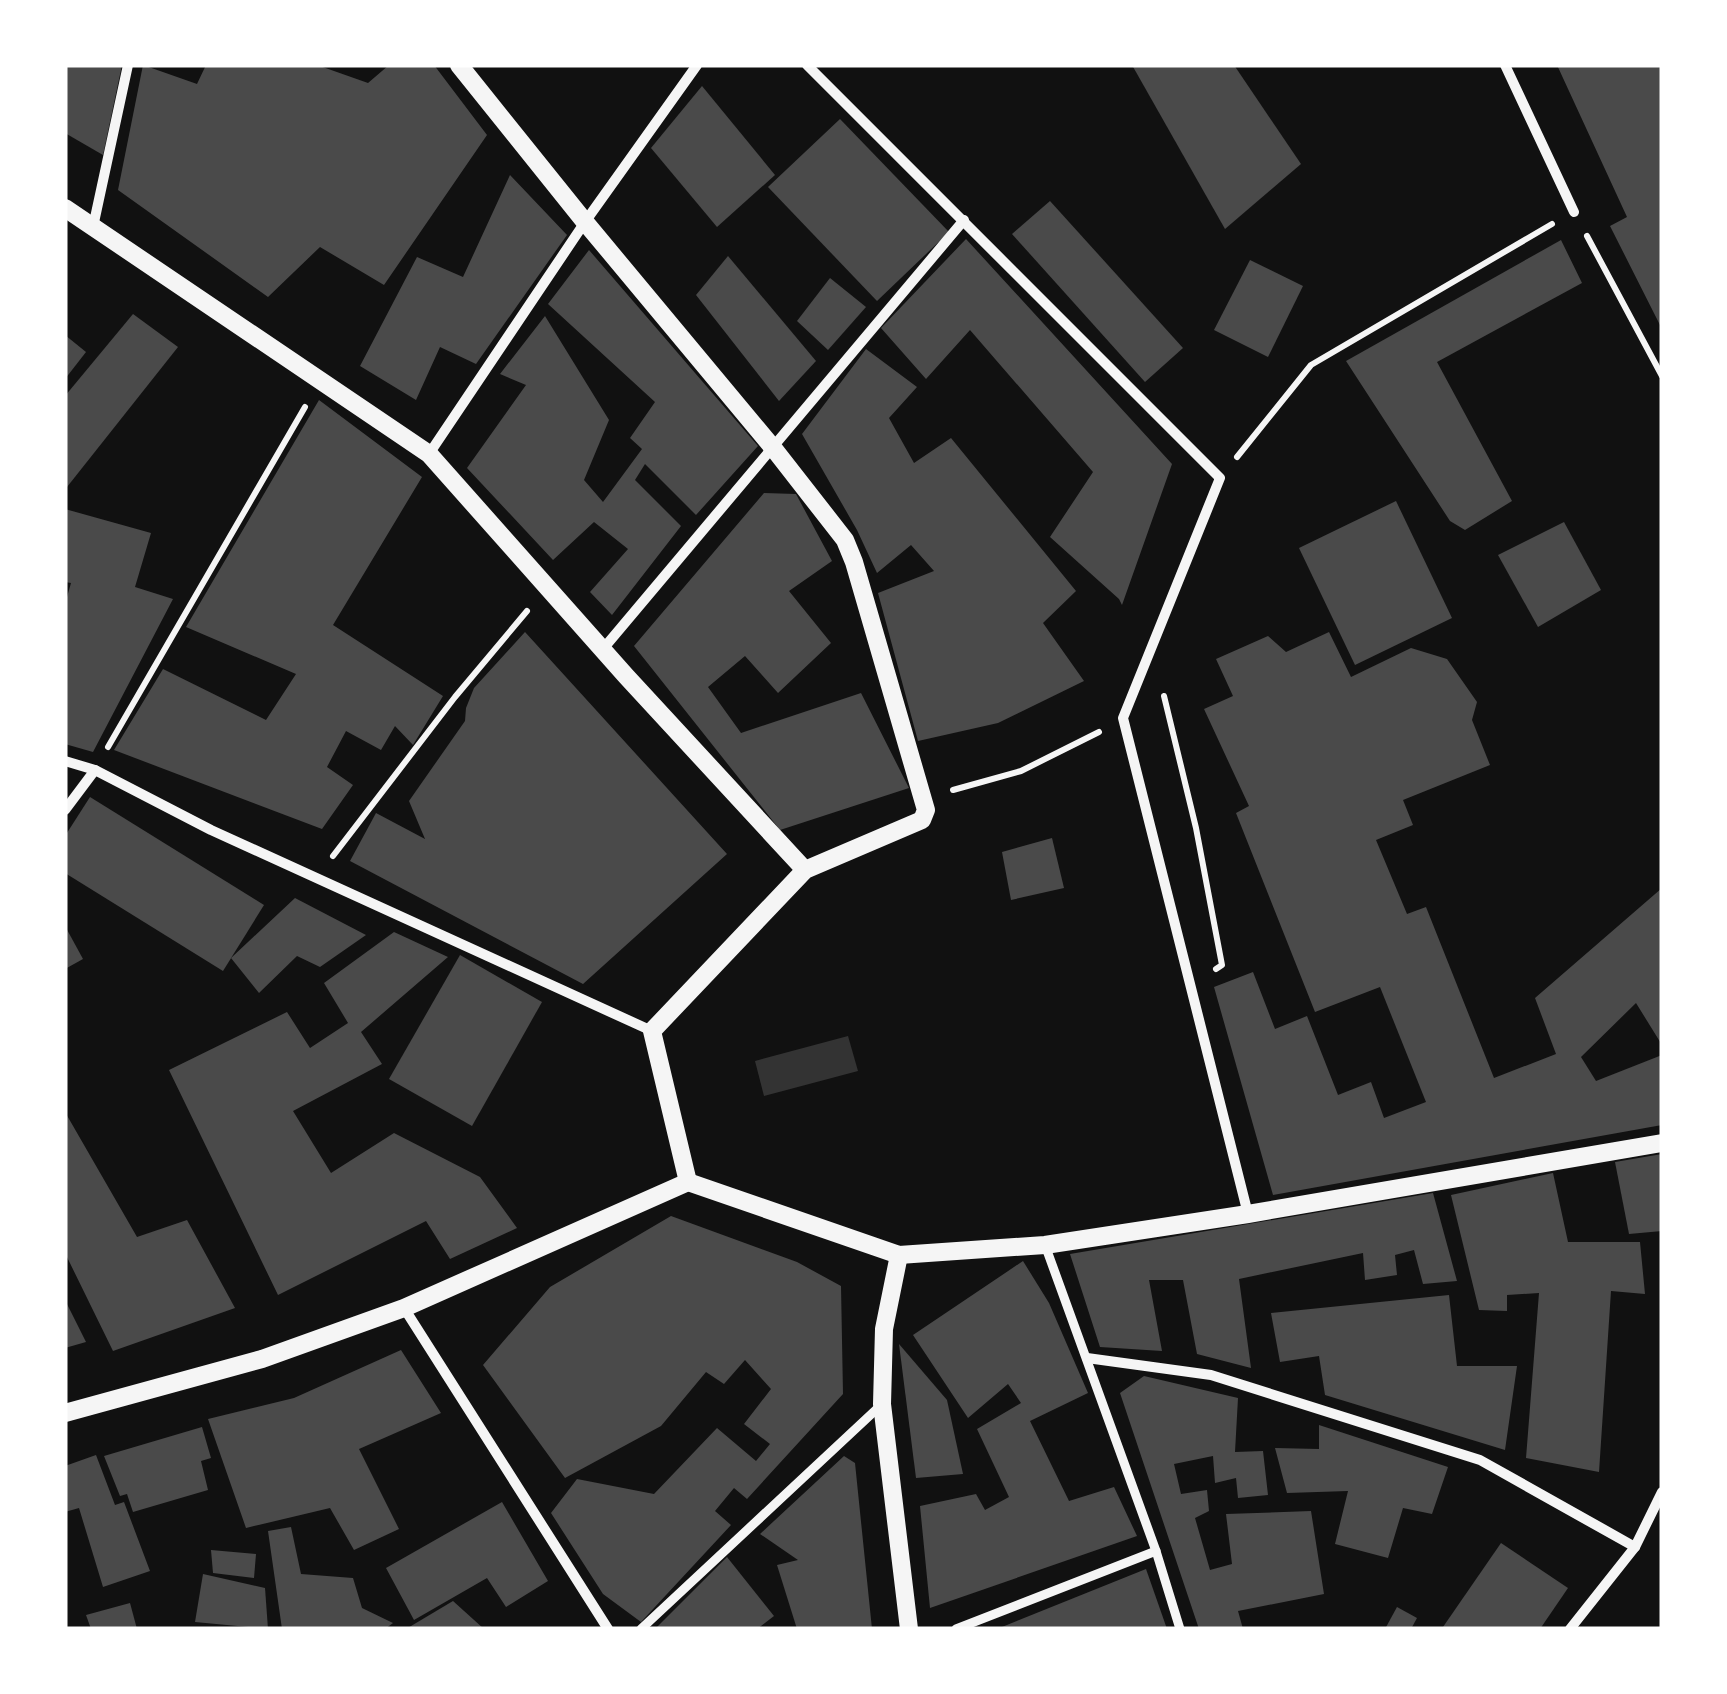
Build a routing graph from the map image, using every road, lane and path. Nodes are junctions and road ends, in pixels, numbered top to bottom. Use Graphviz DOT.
graph roads {
  1 [pos="128,65"];
  2 [pos="460,65"];
  3 [pos="696,65"];
  4 [pos="807,65"];
  5 [pos="1505,65"];
  6 [pos="65,208"];
  7 [pos="1574,212"];
  8 [pos="964,220"];
  9 [pos="585,222"];
  10 [pos="93,227"];
  11 [pos="1662,376"];
  12 [pos="320,380"];
  13 [pos="774,448"];
  14 [pos="429,454"];
  15 [pos="1220,478"];
  16 [pos="548,587"];
  17 [pos="1152,647"];
  18 [pos="603,648"];
  19 [pos="1107,727"];
  20 [pos="65,761"];
  21 [pos="95,770"];
  22 [pos="923,798"];
  23 [pos="65,810"];
  24 [pos="805,870"];
  25 [pos="317,876"];
  26 [pos="1191,988"];
  27 [pos="652,1031"];
  28 [pos="1662,1143"];
  29 [pos="688,1182"];
  30 [pos="1248,1214"];
  31 [pos="1045,1244"];
  32 [pos="899,1255"];
  33 [pos="404,1308"];
  34 [pos="1087,1358"];
  35 [pos="882,1404"];
  36 [pos="65,1413"];
  37 [pos="1662,1492"];
  38 [pos="1635,1547"];
  39 [pos="1156,1552"];
  40 [pos="608,1629"];
  41 [pos="641,1629"];
  42 [pos="909,1629"];
  43 [pos="956,1629"];
  44 [pos="1180,1629"];
  45 [pos="1570,1629"];
  1 -- 10 [label="street"];
  2 -- 9 [label="street"];
  3 -- 9 [label="street"];
  4 -- 8 [label="street"];
  5 -- 7 [label="street"];
  6 -- 10 [label="street"];
  7 -- 11 [label="path"];
  7 -- 15 [label="path"];
  8 -- 13 [label="street"];
  8 -- 15 [label="street"];
  9 -- 13 [label="street"];
  9 -- 14 [label="street"];
  10 -- 12 [label="street"];
  12 -- 14 [label="street"];
  12 -- 21 [label="path"];
  13 -- 18 [label="street"];
  13 -- 22 [label="street"];
  14 -- 16 [label="street"];
  15 -- 17 [label="street"];
  16 -- 18 [label="street"];
  16 -- 25 [label="path"];
  17 -- 26 [label="street"];
  17 -- 26 [label="path"];
  18 -- 24 [label="street"];
  19 -- 22 [label="path"];
  20 -- 21 [label="street"];
  21 -- 23 [label="street"];
  21 -- 25 [label="street"];
  22 -- 24 [label="street"];
  24 -- 27 [label="street"];
  25 -- 27 [label="street"];
  26 -- 30 [label="street"];
  27 -- 29 [label="street"];
  28 -- 30 [label="street"];
  29 -- 32 [label="street"];
  29 -- 33 [label="street"];
  30 -- 31 [label="street"];
  31 -- 32 [label="street"];
  31 -- 34 [label="street"];
  32 -- 35 [label="street"];
  33 -- 36 [label="street"];
  33 -- 40 [label="street"];
  34 -- 38 [label="street"];
  34 -- 39 [label="street"];
  35 -- 41 [label="street"];
  35 -- 42 [label="street"];
  37 -- 38 [label="street"];
  38 -- 45 [label="street"];
  39 -- 43 [label="street"];
  39 -- 44 [label="street"];
}
